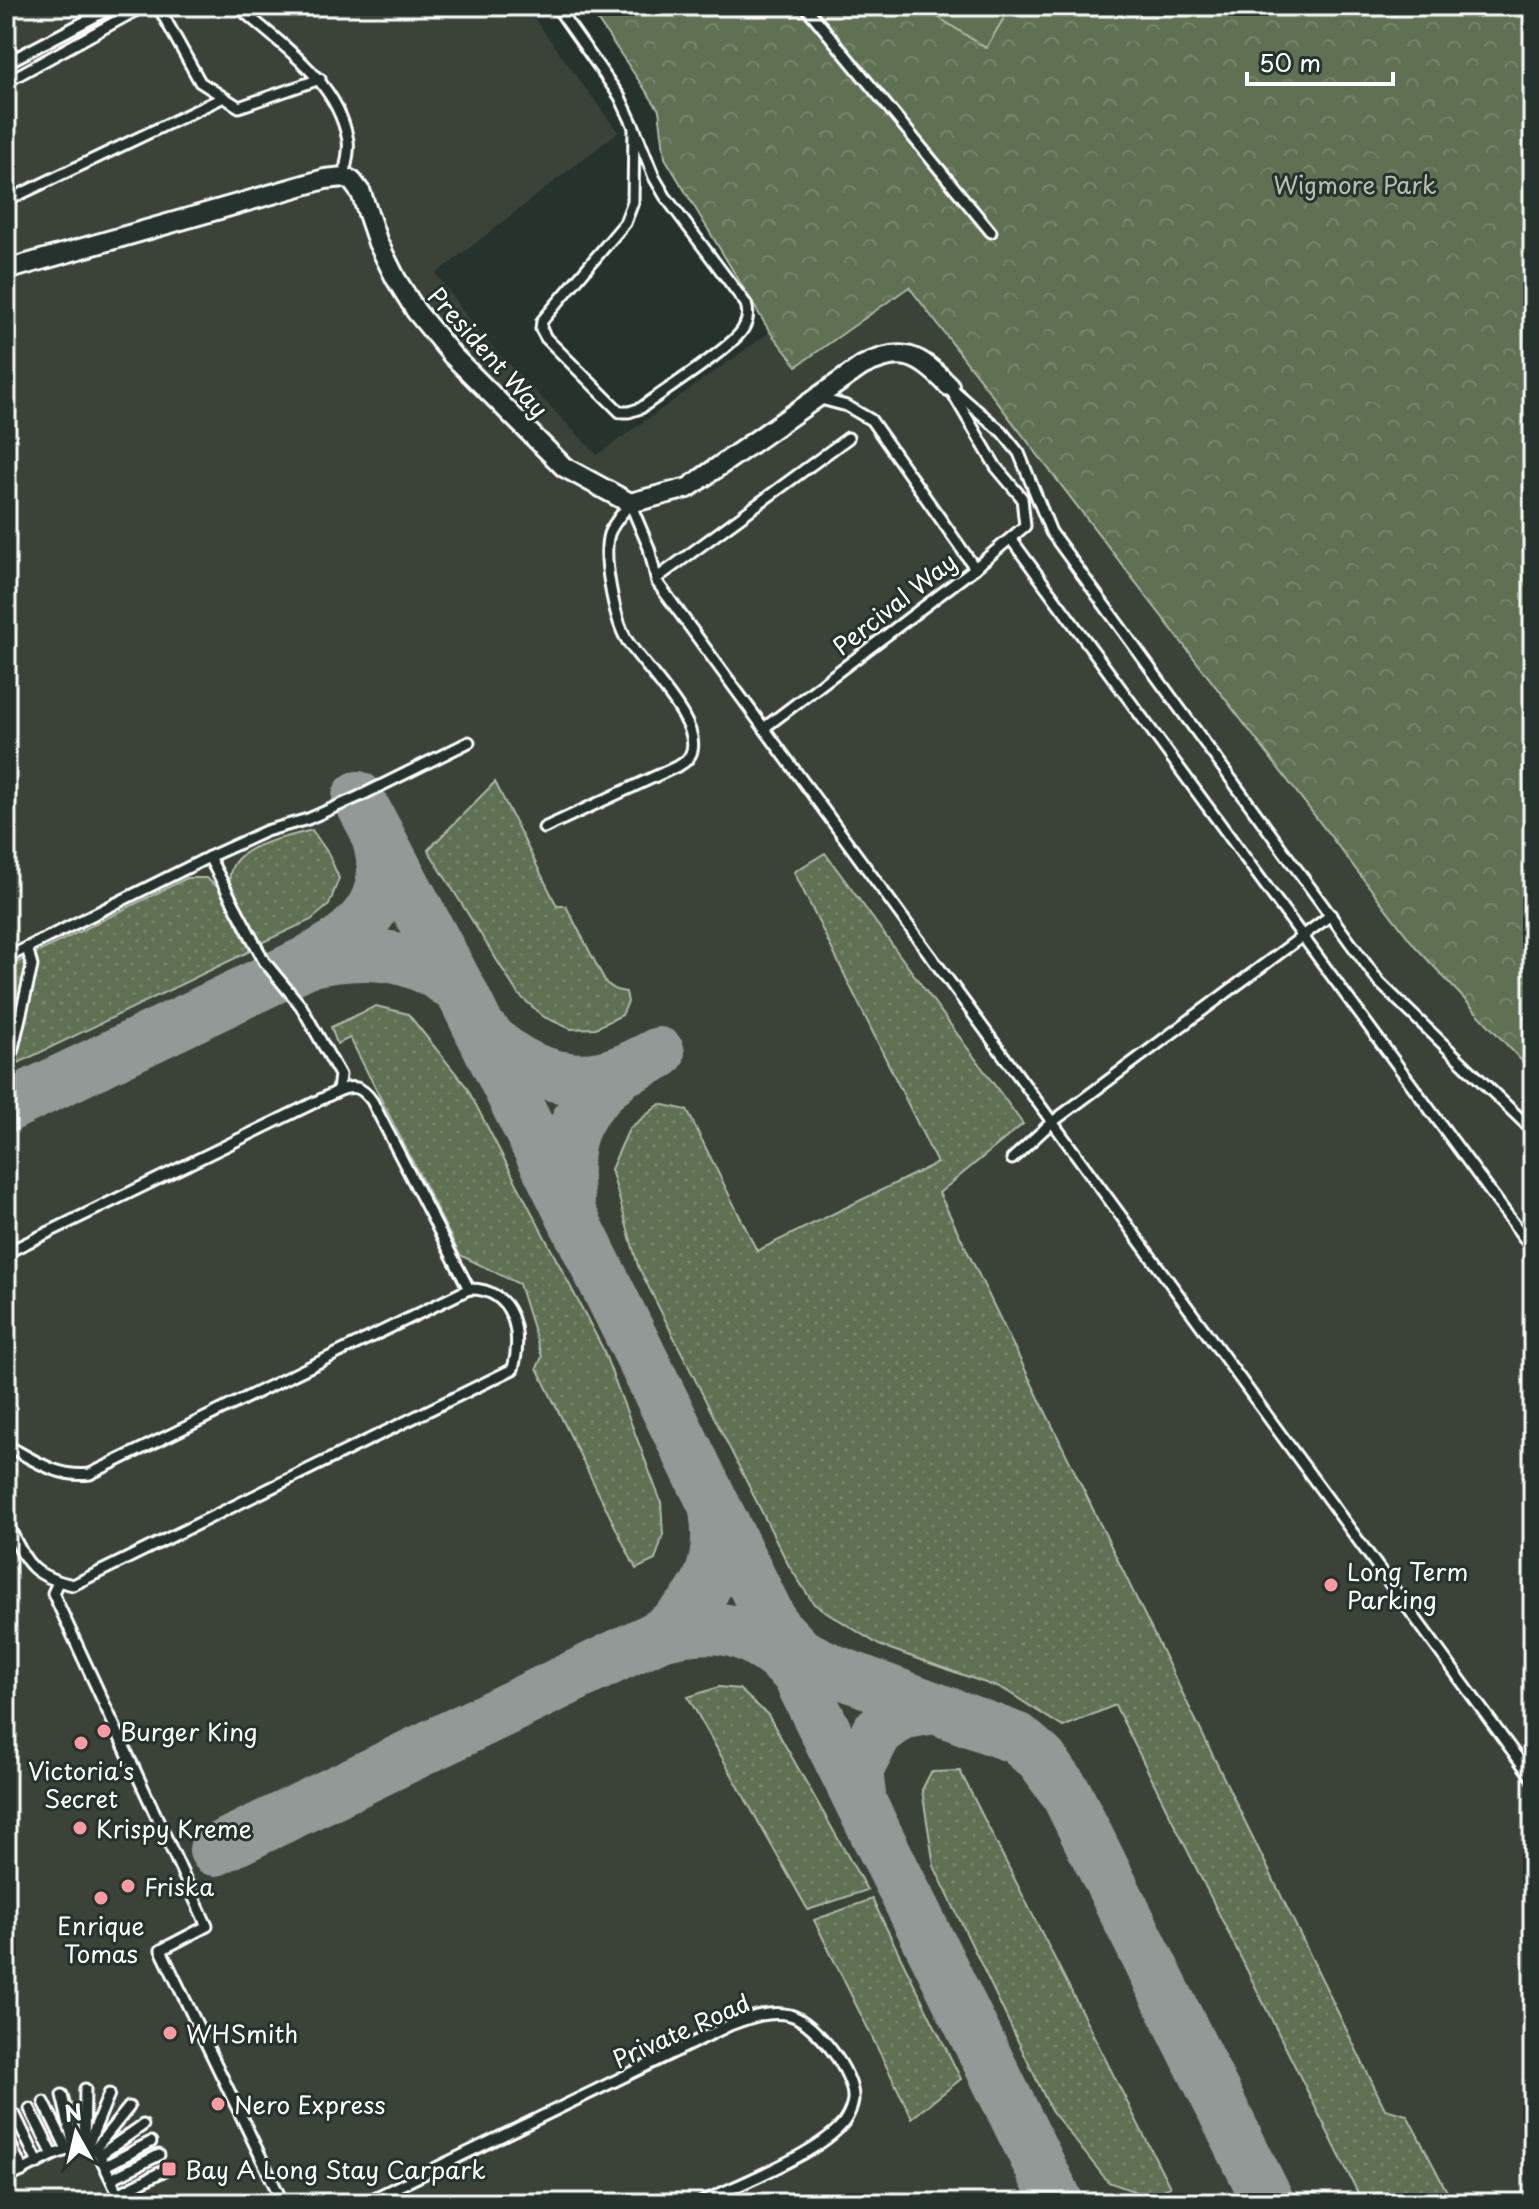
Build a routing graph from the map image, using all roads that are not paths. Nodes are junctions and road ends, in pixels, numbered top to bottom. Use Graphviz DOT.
graph roads {
  1 [pos="115,6"];
  2 [pos="144,6"];
  3 [pos="158,6"];
  4 [pos="237,6"];
  5 [pos="556,6"];
  6 [pos="805,6"];
  7 [pos="6,63"];
  8 [pos="320,79"];
  9 [pos="6,82"];
  10 [pos="222,98"];
  11 [pos="634,127"];
  12 [pos="344,177"];
  13 [pos="6,201"];
  14 [pos="991,232"];
  15 [pos="6,270"];
  16 [pos="949,386"];
  17 [pos="817,398"];
  18 [pos="848,438"];
  19 [pos="630,503"];
  20 [pos="1011,539"];
  21 [pos="975,568"];
  22 [pos="657,578"];
  23 [pos="764,728"];
  24 [pos="469,742"];
  25 [pos="544,828"];
  26 [pos="209,857"];
  27 [pos="1331,915"];
  28 [pos="1304,936"];
  29 [pos="27,947"];
  30 [pos="6,958"];
  31 [pos="6,1078"];
  32 [pos="338,1091"];
  33 [pos="1051,1123"];
  34 [pos="1533,1131"];
  35 [pos="1012,1159"];
  36 [pos="1533,1250"];
  37 [pos="6,1253"];
  38 [pos="469,1289"];
  39 [pos="6,1442"];
  40 [pos="6,1521"];
  41 [pos="58,1582"];
  42 [pos="1533,1779"];
  43 [pos="85,2089"];
  44 [pos="109,2094"];
  45 [pos="62,2095"];
  46 [pos="44,2102"];
  47 [pos="129,2107"];
  48 [pos="30,2109"];
  49 [pos="15,2115"];
  50 [pos="143,2125"];
  51 [pos="6,2135"];
  52 [pos="151,2142"];
  53 [pos="85,2148"];
  54 [pos="53,2155"];
  55 [pos="159,2155"];
  56 [pos="38,2163"];
  57 [pos="105,2166"];
  58 [pos="167,2169"];
  59 [pos="23,2171"];
  60 [pos="7,2177"];
  61 [pos="111,2179"];
  62 [pos="283,2203"];
  63 [pos="364,2203"];
  64 [pos="700,2203"];
  1 -- 7 [label="lane"];
  2 -- 9 [label="lane"];
  3 -- 10 [label="lane"];
  4 -- 8 [label="lane"];
  5 -- 11 [label="lane"];
  6 -- 14 [label="lane"];
  8 -- 10 [label="lane"];
  8 -- 12 [label="lane"];
  10 -- 13 [label="lane"];
  11 -- 11 [label="lane"];
  12 -- 15 [label="street"];
  12 -- 19 [label="street, President Way"];
  16 -- 17 [label="street"];
  16 -- 20 [label="lane"];
  16 -- 27 [label="lane"];
  17 -- 19 [label="street"];
  17 -- 21 [label="lane, Percival Way"];
  18 -- 22 [label="lane"];
  19 -- 22 [label="lane"];
  19 -- 25 [label="lane"];
  20 -- 21 [label="lane"];
  20 -- 28 [label="lane"];
  21 -- 23 [label="lane, Percival Way"];
  22 -- 23 [label="lane"];
  23 -- 33 [label="lane"];
  24 -- 26 [label="lane"];
  26 -- 29 [label="lane"];
  26 -- 32 [label="lane"];
  27 -- 28 [label="lane"];
  27 -- 34 [label="lane"];
  28 -- 33 [label="lane"];
  28 -- 36 [label="lane"];
  29 -- 30 [label="lane"];
  29 -- 31 [label="lane"];
  32 -- 37 [label="lane"];
  32 -- 38 [label="lane"];
  33 -- 35 [label="lane"];
  33 -- 42 [label="lane"];
  38 -- 39 [label="lane"];
  38 -- 41 [label="lane"];
  40 -- 41 [label="lane"];
  41 -- 62 [label="lane"];
  43 -- 53 [label="lane"];
  44 -- 53 [label="lane"];
  45 -- 53 [label="lane"];
  46 -- 53 [label="lane"];
  47 -- 53 [label="lane"];
  48 -- 54 [label="lane"];
  49 -- 56 [label="lane"];
  50 -- 53 [label="lane"];
  51 -- 59 [label="lane"];
  52 -- 57 [label="lane"];
  53 -- 54 [label="lane"];
  53 -- 57 [label="lane"];
  54 -- 56 [label="lane"];
  55 -- 61 [label="lane"];
  56 -- 59 [label="lane"];
  57 -- 61 [label="lane"];
  58 -- 61 [label="lane"];
  59 -- 60 [label="lane"];
  63 -- 64 [label="lane, Private Road"];
}
